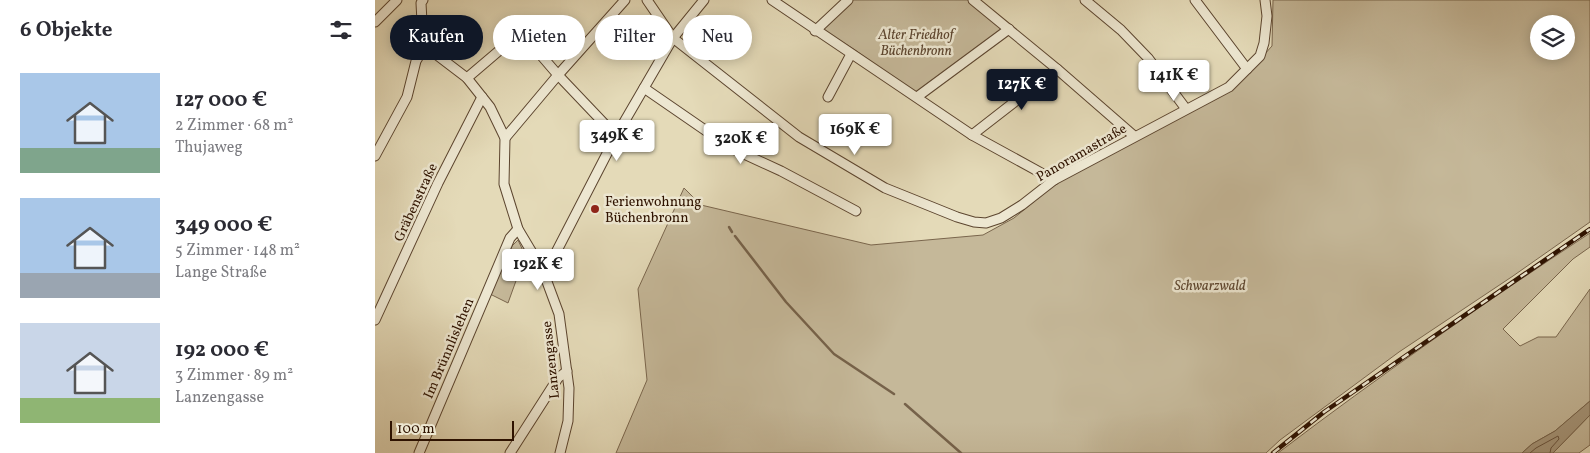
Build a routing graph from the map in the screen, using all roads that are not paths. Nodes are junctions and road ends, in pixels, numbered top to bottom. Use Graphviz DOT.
graph roads {
  1 [pos="397,0"];
  2 [pos="625,0"];
  3 [pos="647,0"];
  4 [pos="704,0"];
  5 [pos="772,0"];
  6 [pos="848,0"];
  7 [pos="973,0"];
  8 [pos="1085,0"];
  9 [pos="1195,0"];
  10 [pos="1265,0"];
  11 [pos="419,1"];
  12 [pos="421,15"];
  13 [pos="657,15"];
  14 [pos="375,22"];
  15 [pos="1009,29"];
  16 [pos="815,31"];
  17 [pos="673,38"];
  18 [pos="851,54"];
  19 [pos="417,60"];
  20 [pos="443,60"];
  21 [pos="660,60"];
  22 [pos="1057,69"];
  23 [pos="1247,69"];
  24 [pos="558,75"];
  25 [pos="467,78"];
  26 [pos="644,88"];
  27 [pos="482,96"];
  28 [pos="828,97"];
  29 [pos="917,97"];
  30 [pos="1186,109"];
  31 [pos="972,135"];
  32 [pos="616,136"];
  33 [pos="1135,136"];
  34 [pos="505,138"];
  35 [pos="375,156"];
  36 [pos="1054,180"];
  37 [pos="857,211"];
  38 [pos="518,229"];
  39 [pos="543,271"];
  40 [pos="375,320"];
  41 [pos="567,371"];
  42 [pos="419,453"];
  43 [pos="510,453"];
  44 [pos="560,453"];
  1 -- 14 [label="street"];
  2 -- 24 [label="street"];
  3 -- 13 [label="street, Panoramastraße"];
  4 -- 17 [label="street"];
  5 -- 16 [label="street"];
  6 -- 16 [label="street"];
  7 -- 15 [label="street"];
  8 -- 30 [label="street"];
  9 -- 23 [label="street"];
  10 -- 23 [label="street, Panoramastraße"];
  11 -- 12 [label="street"];
  15 -- 22 [label="street"];
  15 -- 29 [label="street"];
  16 -- 18 [label="street"];
  17 -- 36 [label="street, Panoramastraße"];
  18 -- 28 [label="street"];
  18 -- 29 [label="street"];
  19 -- 35 [label="street"];
  20 -- 25 [label="street, Lanzengasse"];
  21 -- 26 [label="street"];
  22 -- 31 [label="street"];
  22 -- 33 [label="street"];
  23 -- 30 [label="street, Panoramastraße"];
  24 -- 25 [label="street"];
  24 -- 32 [label="street"];
  24 -- 34 [label="street"];
  25 -- 27 [label="street, Lanzengasse"];
  26 -- 32 [label="street"];
  26 -- 37 [label="street"];
  27 -- 34 [label="street, Lanzengasse"];
  27 -- 40 [label="street, Gräbenstraße"];
  29 -- 31 [label="street"];
  30 -- 33 [label="street, Panoramastraße"];
  31 -- 36 [label="street"];
  32 -- 39 [label="street"];
  33 -- 36 [label="street, Panoramastraße"];
  34 -- 38 [label="street, Lanzengasse"];
  38 -- 39 [label="street, Lanzengasse"];
  38 -- 42 [label="street, Im Brünnlislehen"];
  39 -- 41 [label="street, Lanzengasse"];
  41 -- 43 [label="street"];
  41 -- 44 [label="street, Lanzengasse"];
}
